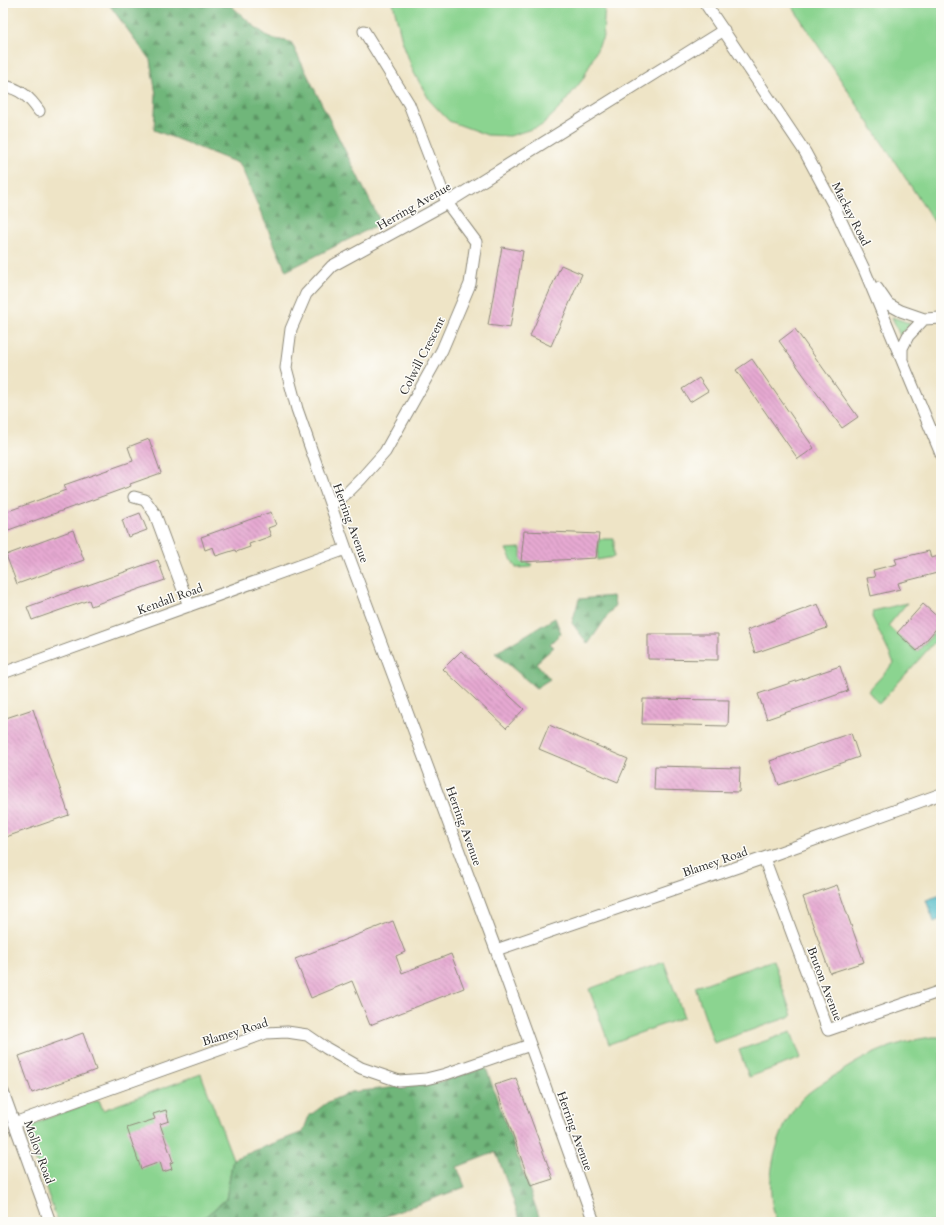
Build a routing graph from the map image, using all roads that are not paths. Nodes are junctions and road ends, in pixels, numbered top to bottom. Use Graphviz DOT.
graph roads {
  1 [pos="705,3"];
  2 [pos="724,30"];
  3 [pos="364,31"];
  4 [pos="3,86"];
  5 [pos="40,111"];
  6 [pos="447,203"];
  7 [pos="864,269"];
  8 [pos="941,318"];
  9 [pos="924,319"];
  10 [pos="903,361"];
  11 [pos="941,454"];
  12 [pos="134,497"];
  13 [pos="331,505"];
  14 [pos="346,549"];
  15 [pos="189,606"];
  16 [pos="3,673"];
  17 [pos="941,794"];
  18 [pos="764,858"];
  19 [pos="496,950"];
  20 [pos="941,991"];
  21 [pos="530,1045"];
  22 [pos="3,1092"];
  23 [pos="14,1123"];
  24 [pos="50,1222"];
  25 [pos="594,1222"];
  1 -- 2 [label="street, Mackay Road"];
  2 -- 6 [label="street, Herring Avenue"];
  2 -- 7 [label="street, Mackay Road"];
  3 -- 6 [label="street, Colwill Crescent"];
  4 -- 5 [label="street"];
  6 -- 13 [label="street, Colwill Crescent"];
  6 -- 13 [label="street, Herring Avenue"];
  7 -- 9 [label="street"];
  7 -- 10 [label="street, Mackay Road"];
  8 -- 9 [label="street"];
  9 -- 10 [label="street"];
  10 -- 11 [label="street, Mackay Road"];
  12 -- 15 [label="street"];
  13 -- 14 [label="street, Herring Avenue"];
  14 -- 15 [label="street, Kendall Road"];
  14 -- 19 [label="street, Herring Avenue"];
  15 -- 16 [label="street, Kendall Road"];
  17 -- 18 [label="street, Blamey Road"];
  18 -- 19 [label="street, Blamey Road"];
  18 -- 20 [label="street, Bruton Avenue"];
  19 -- 21 [label="street, Herring Avenue"];
  21 -- 23 [label="street, Blamey Road"];
  21 -- 25 [label="street, Herring Avenue"];
  22 -- 23 [label="street, Molloy Road"];
  23 -- 24 [label="street, Molloy Road"];
}
